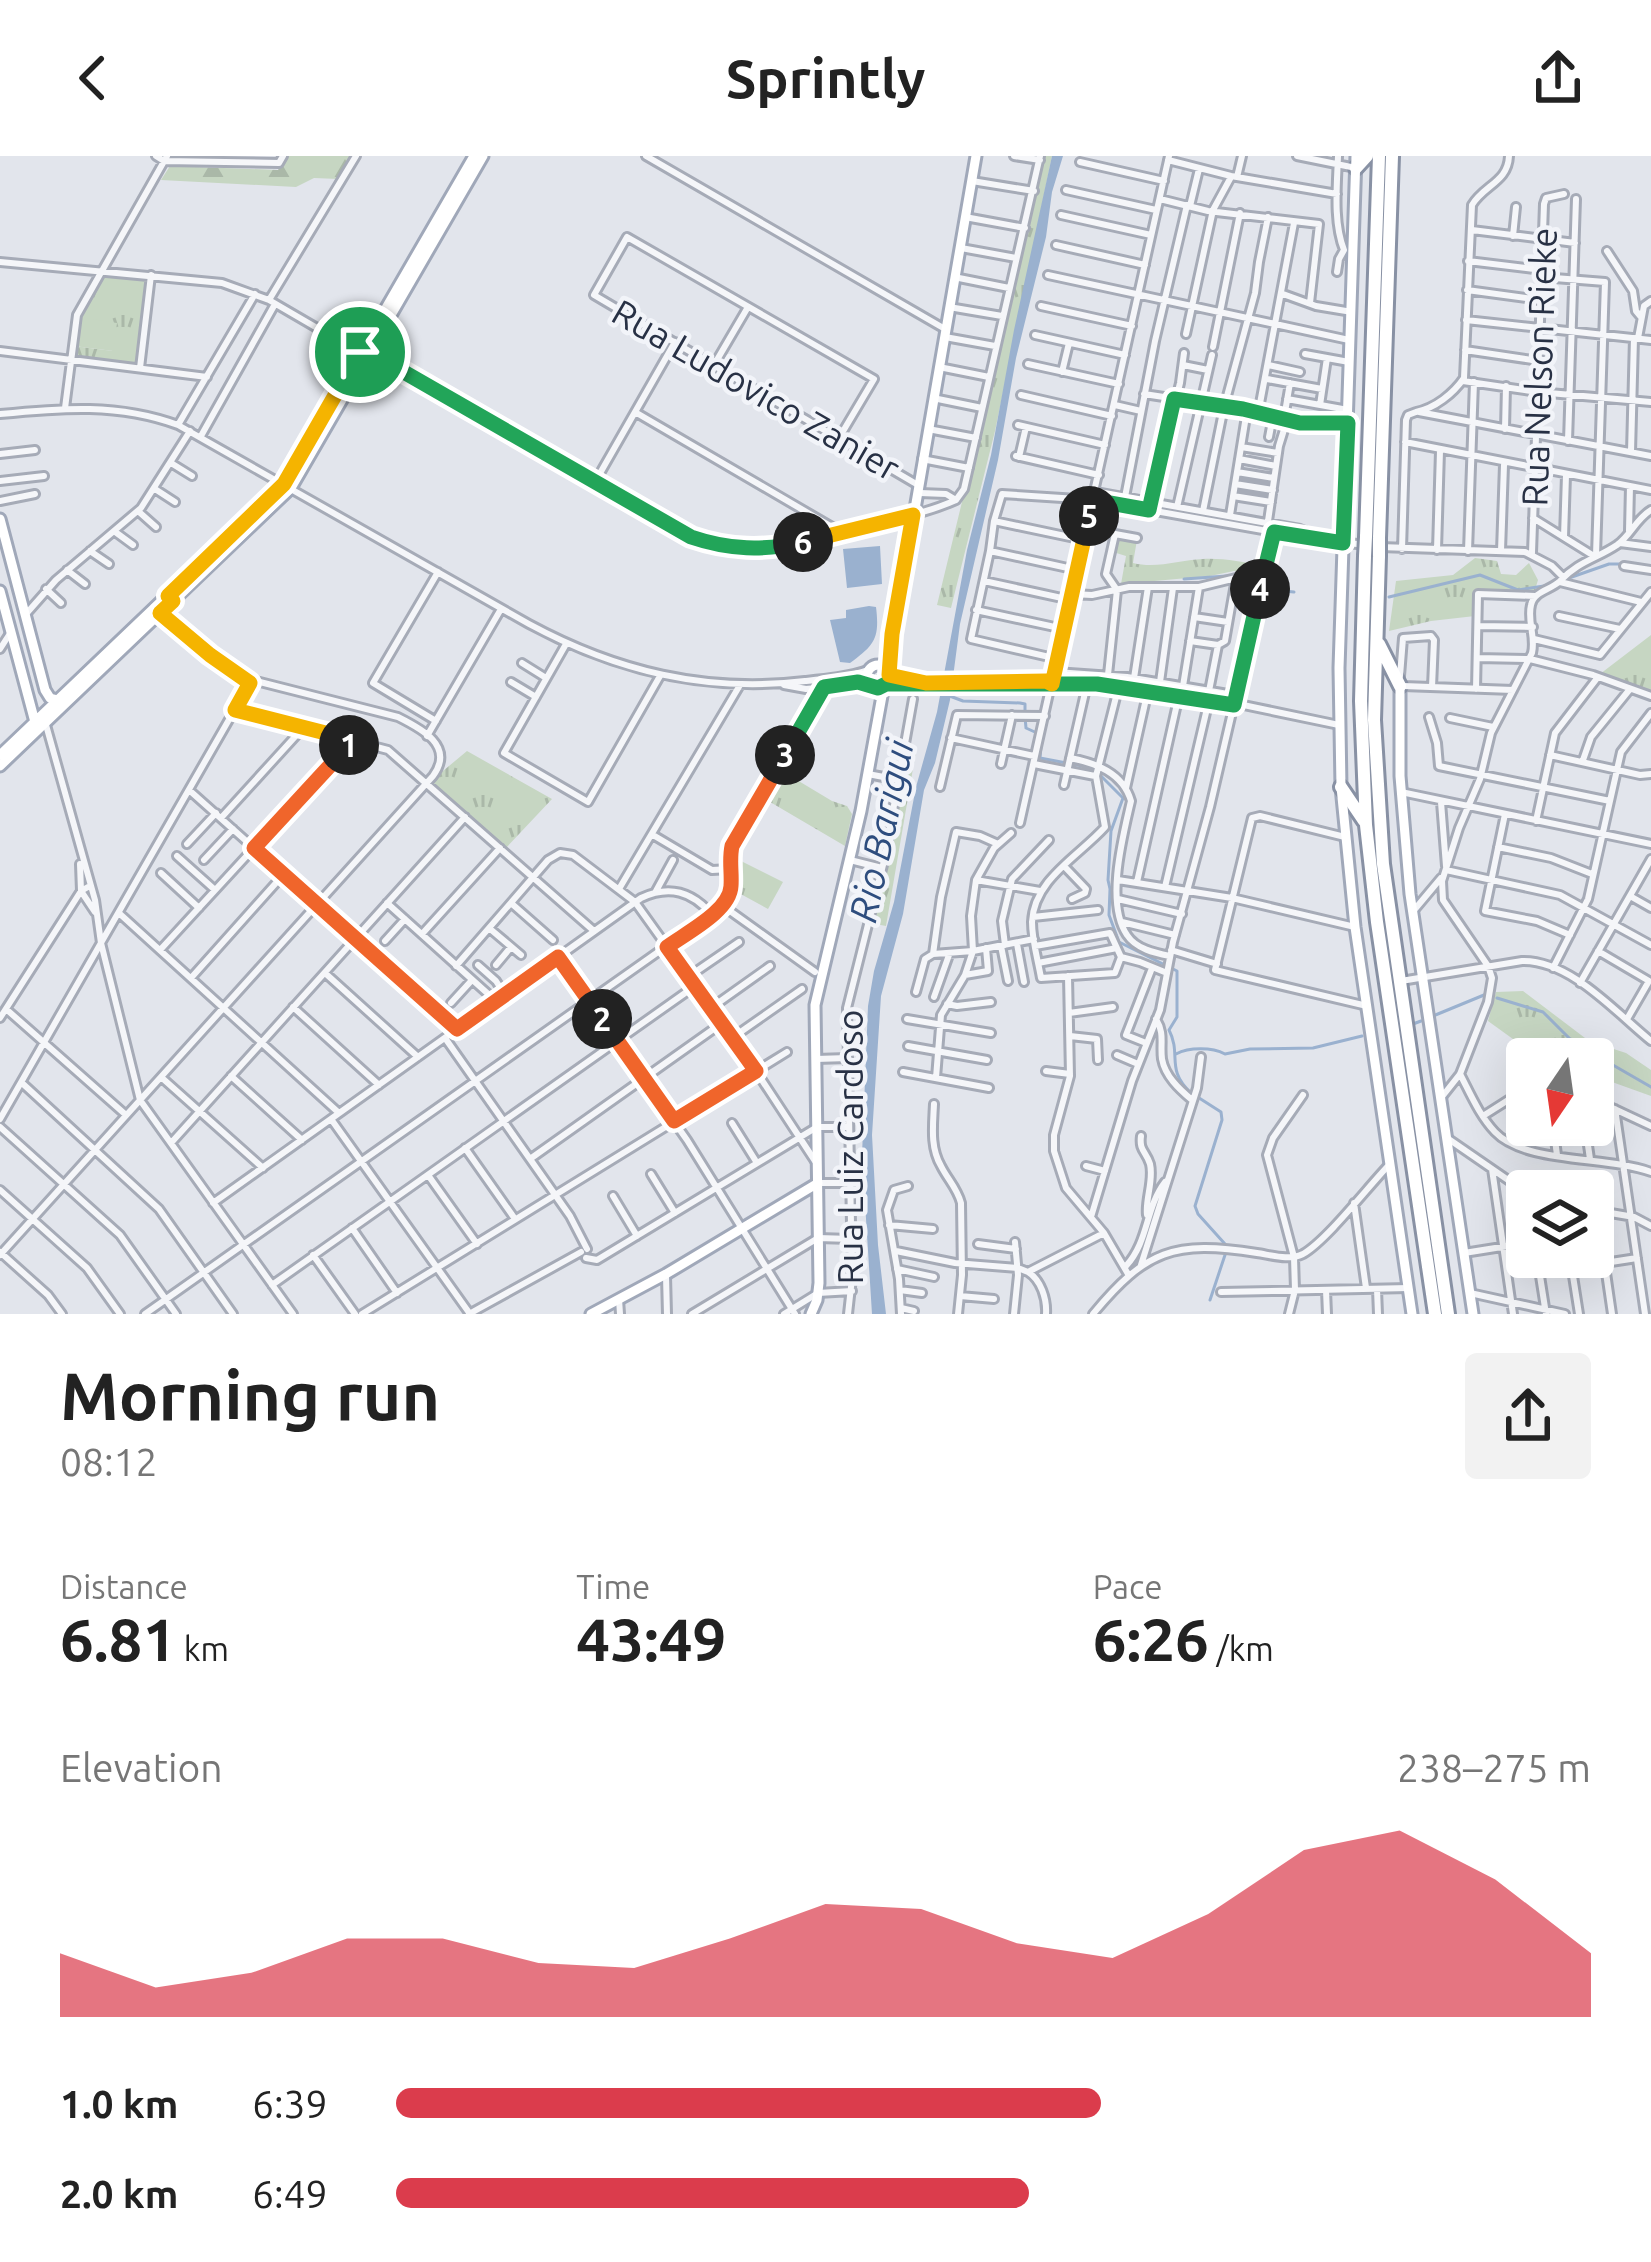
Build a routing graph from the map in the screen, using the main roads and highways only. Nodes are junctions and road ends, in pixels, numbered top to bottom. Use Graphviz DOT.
graph roads {
  1 [pos="479,156"];
  2 [pos="976,156"];
  3 [pos="1367,156"];
  4 [pos="1379,156"];
  5 [pos="1392,156"];
  6 [pos="1356,162"];
  7 [pos="0,519"];
  8 [pos="1373,538"];
  9 [pos="1372,556"];
  10 [pos="0,591"];
  11 [pos="892,634"];
  12 [pos="12,635"];
  13 [pos="1376,635"];
  14 [pos="32,638"];
  15 [pos="871,668"];
  16 [pos="90,674"];
  17 [pos="886,679"];
  18 [pos="870,684"];
  19 [pos="1400,686"];
  20 [pos="58,700"];
  21 [pos="878,711"];
  22 [pos="40,722"];
  23 [pos="26,735"];
  24 [pos="0,755"];
  25 [pos="0,766"];
  26 [pos="1341,787"];
  27 [pos="1366,825"];
  28 [pos="818,1183"];
  29 [pos="591,1314"];
  30 [pos="811,1314"];
  31 [pos="1412,1314"];
  32 [pos="1431,1314"];
  33 [pos="1451,1314"];
  34 [pos="1473,1314"];
  1 -- 16 [label="main road"];
  2 -- 11 [label="main road"];
  3 -- 6 [label="highway"];
  4 -- 8 [label="highway"];
  5 -- 8 [label="highway"];
  6 -- 26 [label="main road"];
  7 -- 14 [label="main road"];
  8 -- 9 [label="highway, bridge"];
  9 -- 13 [label="highway"];
  9 -- 27 [label="highway"];
  10 -- 12 [label="main road"];
  11 -- 15 [label="main road"];
  11 -- 17 [label="main road"];
  12 -- 14 [label="main road"];
  12 -- 22 [label="main road"];
  13 -- 19 [label="highway"];
  13 -- 33 [label="highway"];
  14 -- 20 [label="main road"];
  15 -- 17 [label="main road"];
  15 -- 18 [label="main road"];
  16 -- 20 [label="main road"];
  16 -- 22 [label="main road"];
  17 -- 18 [label="main road"];
  17 -- 21 [label="main road"];
  18 -- 21 [label="main road"];
  19 -- 34 [label="main road"];
  20 -- 22 [label="main road"];
  21 -- 28 [label="main road"];
  22 -- 23 [label="main road"];
  23 -- 24 [label="main road"];
  23 -- 25 [label="main road"];
  26 -- 27 [label="highway"];
  26 -- 31 [label="main road"];
  27 -- 32 [label="highway"];
  28 -- 29 [label="main road"];
  28 -- 30 [label="main road"];
}
